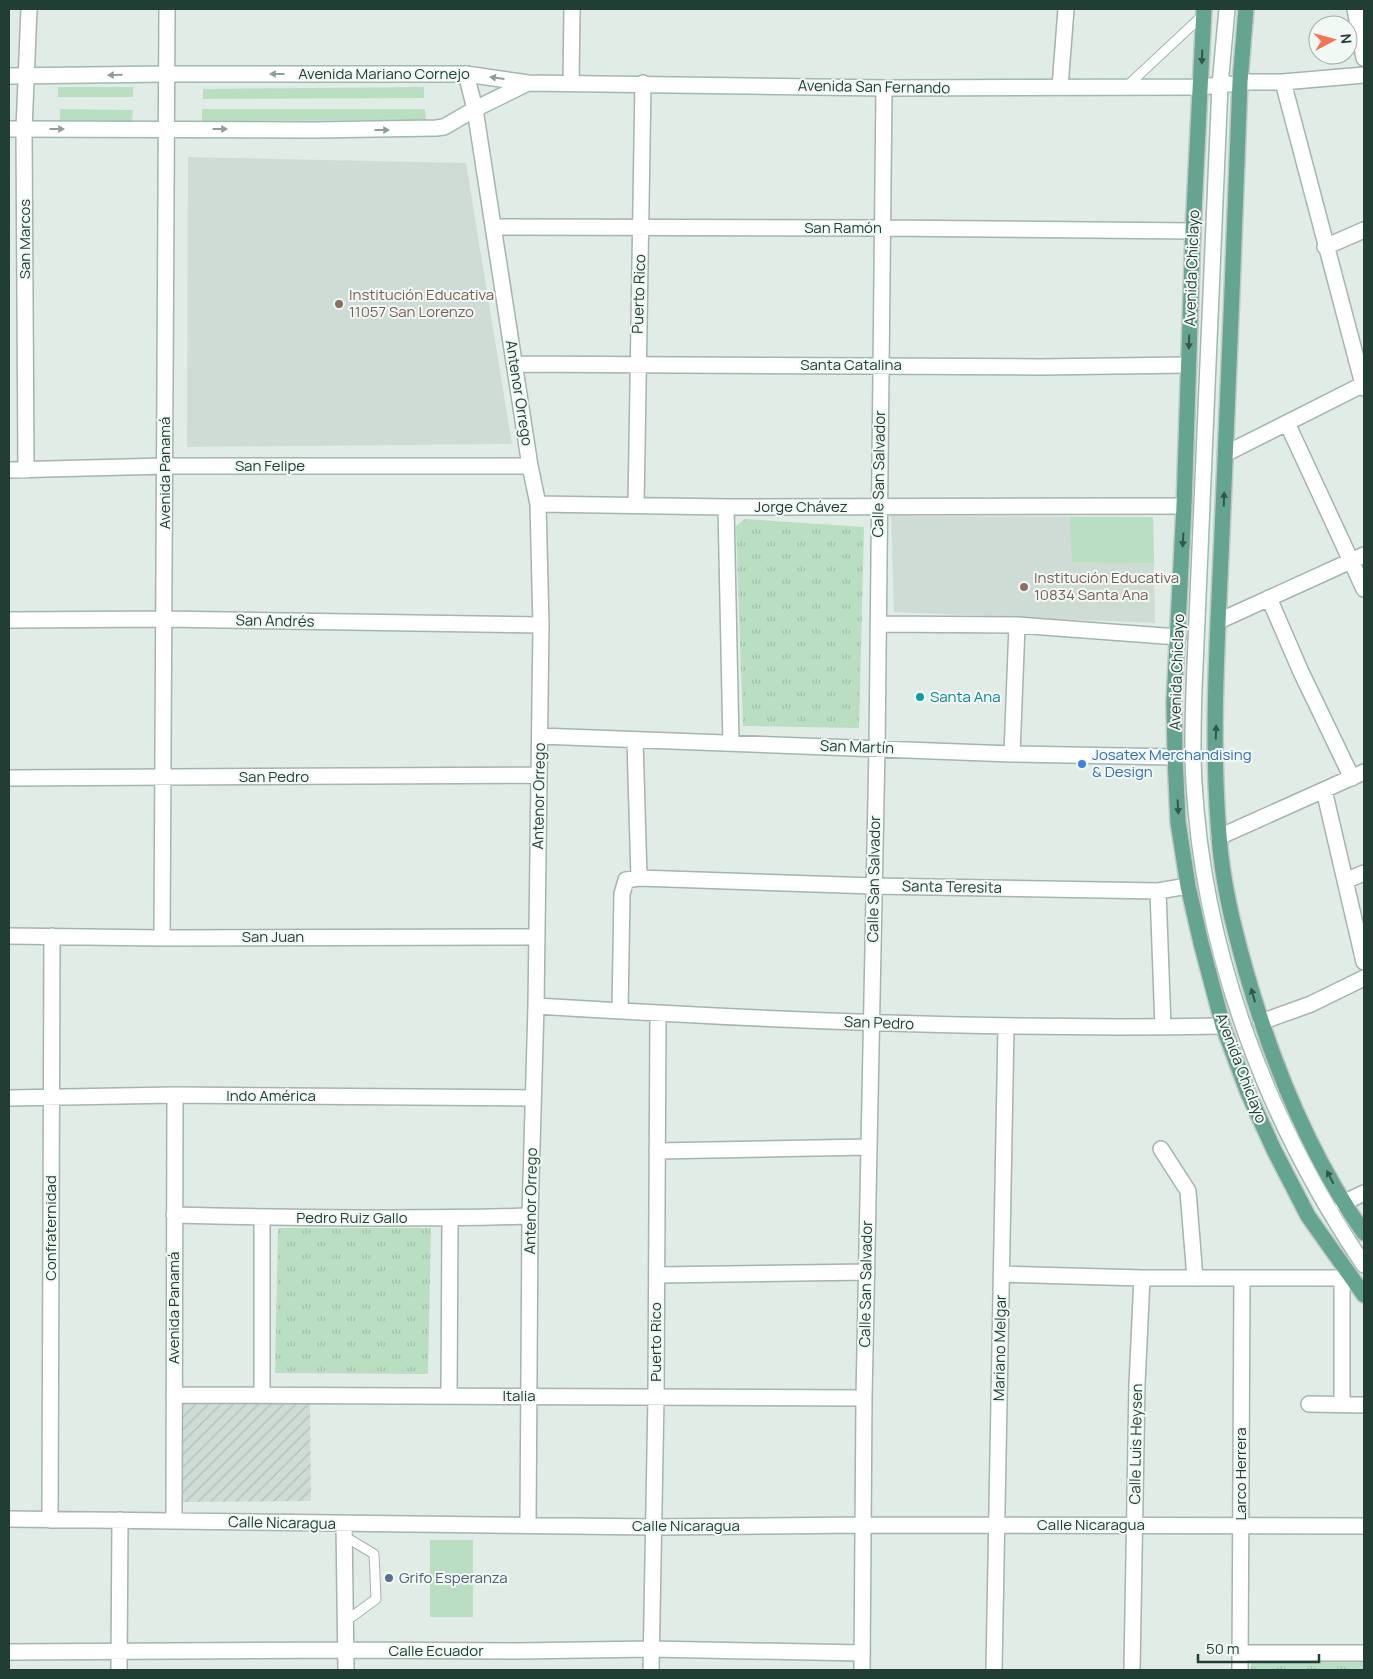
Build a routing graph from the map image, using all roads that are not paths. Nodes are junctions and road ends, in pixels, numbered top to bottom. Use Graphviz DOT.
graph roads {
  1 [pos="29,9"];
  2 [pos="167,9"];
  3 [pos="572,9"];
  4 [pos="1066,9"];
  5 [pos="1227,9"];
  6 [pos="1246,9"];
  7 [pos="1355,9"];
  8 [pos="1204,12"];
  9 [pos="1364,58"];
  10 [pos="168,74"];
  11 [pos="466,74"];
  12 [pos="1364,75"];
  13 [pos="9,76"];
  14 [pos="26,76"];
  15 [pos="528,82"];
  16 [pos="1240,82"];
  17 [pos="1283,82"];
  18 [pos="571,83"];
  19 [pos="643,83"];
  20 [pos="1220,86"];
  21 [pos="1060,87"];
  22 [pos="1126,87"];
  23 [pos="1200,87"];
  24 [pos="884,88"];
  25 [pos="475,109"];
  26 [pos="16,129"];
  27 [pos="167,129"];
  28 [pos="493,228"];
  29 [pos="641,228"];
  30 [pos="882,228"];
  31 [pos="1364,230"];
  32 [pos="1193,231"];
  33 [pos="1326,247"];
  34 [pos="514,364"];
  35 [pos="638,365"];
  36 [pos="880,365"];
  37 [pos="1189,365"];
  38 [pos="1364,385"];
  39 [pos="1286,423"];
  40 [pos="1225,454"];
  41 [pos="165,466"];
  42 [pos="530,466"];
  43 [pos="9,470"];
  44 [pos="26,470"];
  45 [pos="538,504"];
  46 [pos="636,506"];
  47 [pos="878,506"];
  48 [pos="1184,506"];
  49 [pos="726,507"];
  50 [pos="1358,558"];
  51 [pos="1364,589"];
  52 [pos="1269,598"];
  53 [pos="165,619"];
  54 [pos="9,620"];
  55 [pos="1219,621"];
  56 [pos="878,624"];
  57 [pos="541,625"];
  58 [pos="1017,626"];
  59 [pos="1178,636"];
  60 [pos="540,736"];
  61 [pos="635,740"];
  62 [pos="731,742"];
  63 [pos="877,748"];
  64 [pos="1012,754"];
  65 [pos="1175,757"];
  66 [pos="539,775"];
  67 [pos="1358,775"];
  68 [pos="9,778"];
  69 [pos="164,778"];
  70 [pos="1324,790"];
  71 [pos="1219,837"];
  72 [pos="1364,873"];
  73 [pos="632,879"];
  74 [pos="1345,881"];
  75 [pos="874,886"];
  76 [pos="1188,886"];
  77 [pos="1158,891"];
  78 [pos="9,936"];
  79 [pos="52,936"];
  80 [pos="537,937"];
  81 [pos="162,938"];
  82 [pos="1364,962"];
  83 [pos="1364,978"];
  84 [pos="536,1006"];
  85 [pos="620,1011"];
  86 [pos="658,1014"];
  87 [pos="1261,1022"];
  88 [pos="871,1023"];
  89 [pos="1006,1026"];
  90 [pos="1223,1026"];
  91 [pos="1163,1027"];
  92 [pos="175,1095"];
  93 [pos="52,1097"];
  94 [pos="9,1098"];
  95 [pos="533,1098"];
  96 [pos="869,1147"];
  97 [pos="1161,1149"];
  98 [pos="657,1151"];
  99 [pos="1364,1192"];
  100 [pos="1343,1203"];
  101 [pos="174,1215"];
  102 [pos="530,1216"];
  103 [pos="262,1217"];
  104 [pos="450,1218"];
  105 [pos="1364,1233"];
  106 [pos="1364,1265"];
  107 [pos="867,1272"];
  108 [pos="1002,1274"];
  109 [pos="657,1275"];
  110 [pos="1142,1278"];
  111 [pos="1195,1278"];
  112 [pos="1242,1278"];
  113 [pos="1347,1278"];
  114 [pos="1364,1295"];
  115 [pos="174,1395"];
  116 [pos="262,1395"];
  117 [pos="449,1396"];
  118 [pos="529,1396"];
  119 [pos="656,1397"];
  120 [pos="864,1398"];
  121 [pos="1309,1404"];
  122 [pos="1342,1404"];
  123 [pos="1364,1405"];
  124 [pos="9,1519"];
  125 [pos="50,1520"];
  126 [pos="120,1520"];
  127 [pos="174,1521"];
  128 [pos="528,1525"];
  129 [pos="862,1525"];
  130 [pos="997,1525"];
  131 [pos="1134,1525"];
  132 [pos="1241,1526"];
  133 [pos="1364,1526"];
  134 [pos="653,1527"];
  135 [pos="344,1530"];
  136 [pos="346,1621"];
  137 [pos="651,1649"];
  138 [pos="346,1650"];
  139 [pos="9,1652"];
  140 [pos="119,1652"];
  141 [pos="1240,1653"];
  142 [pos="1364,1653"];
  143 [pos="862,1654"];
  144 [pos="119,1670"];
  145 [pos="346,1670"];
  146 [pos="651,1670"];
  147 [pos="862,1670"];
  148 [pos="994,1670"];
  149 [pos="1132,1670"];
  150 [pos="1240,1670"];
  1 -- 14 [label="street, San Marcos"];
  2 -- 10 [label="street, Avenida Panamá"];
  3 -- 18 [label="street"];
  4 -- 21 [label="street"];
  5 -- 20 [label="street, Avenida Chiclayo"];
  6 -- 16 [label="main road"];
  7 -- 9 [label="street"];
  8 -- 22 [label="lane"];
  8 -- 23 [label="main road, Avenida Chiclayo, one-way"];
  11 -- 10 [label="street, Avenida Mariano Cornejo, one-way"];
  10 -- 14 [label="street, Avenida Mariano Cornejo, one-way"];
  10 -- 27 [label="street, Avenida Panamá"];
  15 -- 11 [label="street, Avenida Mariano Cornejo, one-way"];
  11 -- 25 [label="street, Antenor Orrego"];
  12 -- 17 [label="street"];
  13 -- 14 [label="street, Avenida Mariano Cornejo"];
  14 -- 26 [label="street, San Marcos"];
  15 -- 18 [label="street, Avenida San Fernando"];
  15 -- 25 [label="street"];
  16 -- 17 [label="street"];
  16 -- 20 [label="street"];
  16 -- 40 [label="main road"];
  17 -- 33 [label="street"];
  18 -- 19 [label="street, Avenida San Fernando"];
  19 -- 24 [label="street, Avenida San Fernando"];
  19 -- 29 [label="street, Puerto Rico"];
  20 -- 23 [label="street, Avenida San Fernando"];
  20 -- 106 [label="street, Avenida Chiclayo"];
  21 -- 22 [label="street, Avenida San Fernando"];
  21 -- 24 [label="street, Avenida San Fernando"];
  22 -- 23 [label="street, Avenida San Fernando"];
  23 -- 32 [label="main road, Avenida Chiclayo"];
  24 -- 30 [label="street, Calle San Salvador"];
  27 -- 25 [label="street, one-way"];
  25 -- 28 [label="street, Antenor Orrego"];
  26 -- 27 [label="street, one-way"];
  26 -- 44 [label="street, San Marcos"];
  27 -- 41 [label="street, Avenida Panamá"];
  28 -- 29 [label="street, San Ramón"];
  28 -- 34 [label="street, Antenor Orrego"];
  29 -- 30 [label="street, San Ramón"];
  29 -- 35 [label="street, Puerto Rico"];
  30 -- 32 [label="street, San Ramón"];
  30 -- 36 [label="street, Calle San Salvador"];
  31 -- 33 [label="street"];
  32 -- 37 [label="main road, Avenida Chiclayo, one-way"];
  33 -- 38 [label="street"];
  34 -- 35 [label="street, Santa Catalina"];
  34 -- 42 [label="street, Antenor Orrego"];
  35 -- 36 [label="street, Santa Catalina"];
  35 -- 46 [label="street, Puerto Rico"];
  36 -- 37 [label="street, Santa Catalina"];
  36 -- 47 [label="street, Calle San Salvador"];
  37 -- 48 [label="main road, Avenida Chiclayo"];
  38 -- 39 [label="street"];
  39 -- 40 [label="street"];
  39 -- 50 [label="street"];
  55 -- 40 [label="main road, one-way"];
  41 -- 42 [label="street, San Felipe"];
  41 -- 44 [label="street, San Felipe"];
  41 -- 53 [label="street, Avenida Panamá"];
  42 -- 45 [label="street, Antenor Orrego"];
  43 -- 44 [label="street, San Felipe"];
  45 -- 46 [label="street, Jorge Chávez"];
  45 -- 57 [label="street, Antenor Orrego"];
  46 -- 49 [label="street, Jorge Chávez"];
  47 -- 48 [label="street, Jorge Chávez"];
  47 -- 49 [label="street, Jorge Chávez"];
  47 -- 56 [label="street, Calle San Salvador"];
  48 -- 59 [label="main road, Avenida Chiclayo, one-way"];
  49 -- 62 [label="street"];
  50 -- 51 [label="street"];
  50 -- 52 [label="street"];
  52 -- 55 [label="street"];
  52 -- 67 [label="street"];
  53 -- 54 [label="street, San Andrés"];
  53 -- 57 [label="street, San Andrés"];
  53 -- 69 [label="street, Avenida Panamá"];
  71 -- 55 [label="main road, one-way"];
  56 -- 58 [label="street"];
  56 -- 63 [label="street, Calle San Salvador"];
  57 -- 60 [label="street, Antenor Orrego"];
  58 -- 59 [label="street"];
  58 -- 64 [label="street"];
  59 -- 65 [label="main road, Avenida Chiclayo"];
  60 -- 61 [label="street, San Martín"];
  60 -- 66 [label="street, Antenor Orrego"];
  61 -- 62 [label="street, San Martín"];
  61 -- 73 [label="street"];
  62 -- 63 [label="street, San Martín"];
  63 -- 64 [label="street, San Martín"];
  63 -- 75 [label="street, Calle San Salvador"];
  64 -- 65 [label="street, San Martín"];
  65 -- 76 [label="main road, Avenida Chiclayo, one-way"];
  66 -- 69 [label="street, San Pedro"];
  66 -- 80 [label="street, Antenor Orrego"];
  67 -- 70 [label="street"];
  68 -- 69 [label="street, San Pedro"];
  69 -- 81 [label="street, Avenida Panamá"];
  70 -- 71 [label="street"];
  70 -- 74 [label="street"];
  87 -- 71 [label="main road, one-way"];
  72 -- 74 [label="street"];
  73 -- 75 [label="street, Santa Teresita"];
  73 -- 85 [label="street"];
  74 -- 82 [label="street"];
  75 -- 77 [label="street, Santa Teresita"];
  75 -- 88 [label="street, Calle San Salvador"];
  76 -- 77 [label="street, Santa Teresita"];
  76 -- 90 [label="main road, Avenida Chiclayo"];
  77 -- 91 [label="street"];
  78 -- 79 [label="street, San Juan"];
  79 -- 81 [label="street, San Juan"];
  79 -- 93 [label="street, Confraternidad"];
  80 -- 81 [label="street, San Juan"];
  80 -- 84 [label="street, Antenor Orrego"];
  83 -- 87 [label="street"];
  84 -- 85 [label="street, San Pedro"];
  84 -- 95 [label="street, Antenor Orrego"];
  85 -- 86 [label="street, San Pedro"];
  86 -- 88 [label="street, San Pedro"];
  86 -- 98 [label="street, Puerto Rico"];
  100 -- 87 [label="main road, one-way"];
  88 -- 89 [label="street, San Pedro"];
  88 -- 96 [label="street, Calle San Salvador"];
  89 -- 91 [label="street, San Pedro"];
  89 -- 108 [label="street, Mariano Melgar"];
  90 -- 91 [label="street, San Pedro"];
  90 -- 113 [label="main road, Avenida Chiclayo"];
  92 -- 93 [label="street, Indo América"];
  92 -- 95 [label="street, Indo América"];
  92 -- 101 [label="street, Avenida Panamá"];
  93 -- 94 [label="street, Indo América"];
  93 -- 125 [label="street, Confraternidad"];
  95 -- 102 [label="street, Antenor Orrego"];
  96 -- 98 [label="street"];
  96 -- 107 [label="street, Calle San Salvador"];
  97 -- 111 [label="street"];
  98 -- 109 [label="street, Puerto Rico"];
  99 -- 100 [label="street"];
  100 -- 105 [label="main road"];
  101 -- 103 [label="street, Pedro Ruiz Gallo"];
  101 -- 115 [label="street, Avenida Panamá"];
  102 -- 104 [label="street, Pedro Ruiz Gallo"];
  102 -- 118 [label="street, Antenor Orrego"];
  103 -- 104 [label="street, Pedro Ruiz Gallo"];
  103 -- 116 [label="street"];
  104 -- 117 [label="street"];
  107 -- 109 [label="street"];
  107 -- 120 [label="street, Calle San Salvador"];
  108 -- 110 [label="street"];
  108 -- 130 [label="street, Mariano Melgar"];
  109 -- 119 [label="street, Puerto Rico"];
  110 -- 111 [label="street"];
  110 -- 131 [label="street, Calle Luis Heysen"];
  111 -- 112 [label="street"];
  112 -- 113 [label="street"];
  112 -- 132 [label="street, Larco Herrera"];
  113 -- 114 [label="main road, Avenida Chiclayo"];
  113 -- 122 [label="street"];
  115 -- 116 [label="street, Italia"];
  115 -- 127 [label="street, Avenida Panamá"];
  116 -- 117 [label="street, Italia"];
  117 -- 118 [label="street, Italia"];
  118 -- 119 [label="street, Italia"];
  118 -- 128 [label="street, Antenor Orrego"];
  119 -- 120 [label="street, Italia"];
  119 -- 134 [label="street, Puerto Rico"];
  120 -- 129 [label="street, Calle San Salvador"];
  121 -- 122 [label="street"];
  122 -- 123 [label="street"];
  124 -- 125 [label="street, Calle Nicaragua"];
  125 -- 126 [label="street, Calle Nicaragua"];
  126 -- 127 [label="street, Calle Nicaragua"];
  126 -- 140 [label="street"];
  127 -- 135 [label="street, Calle Nicaragua"];
  128 -- 134 [label="street, Calle Nicaragua"];
  128 -- 135 [label="street, Calle Nicaragua"];
  129 -- 130 [label="street, Calle Nicaragua"];
  129 -- 134 [label="street, Calle Nicaragua"];
  129 -- 143 [label="street, Calle San Salvador"];
  130 -- 131 [label="street, Calle Nicaragua"];
  130 -- 148 [label="street, Mariano Melgar"];
  131 -- 132 [label="street, Calle Nicaragua"];
  131 -- 149 [label="street, Calle Luis Heysen"];
  132 -- 133 [label="street, Calle Nicaragua"];
  132 -- 141 [label="street, Larco Herrera"];
  134 -- 137 [label="street, Puerto Rico"];
  135 -- 136 [label="street"];
  135 -- 136 [label="lane"];
  136 -- 138 [label="street"];
  137 -- 138 [label="street, Calle Ecuador"];
  137 -- 143 [label="street, Calle Ecuador"];
  137 -- 146 [label="street, Puerto Rico"];
  138 -- 140 [label="street, Calle Ecuador"];
  138 -- 145 [label="street"];
  139 -- 140 [label="street, Calle Ecuador"];
  140 -- 144 [label="street"];
  141 -- 142 [label="street"];
  141 -- 150 [label="street, Larco Herrera"];
  143 -- 147 [label="street, Calle San Salvador"];
}
